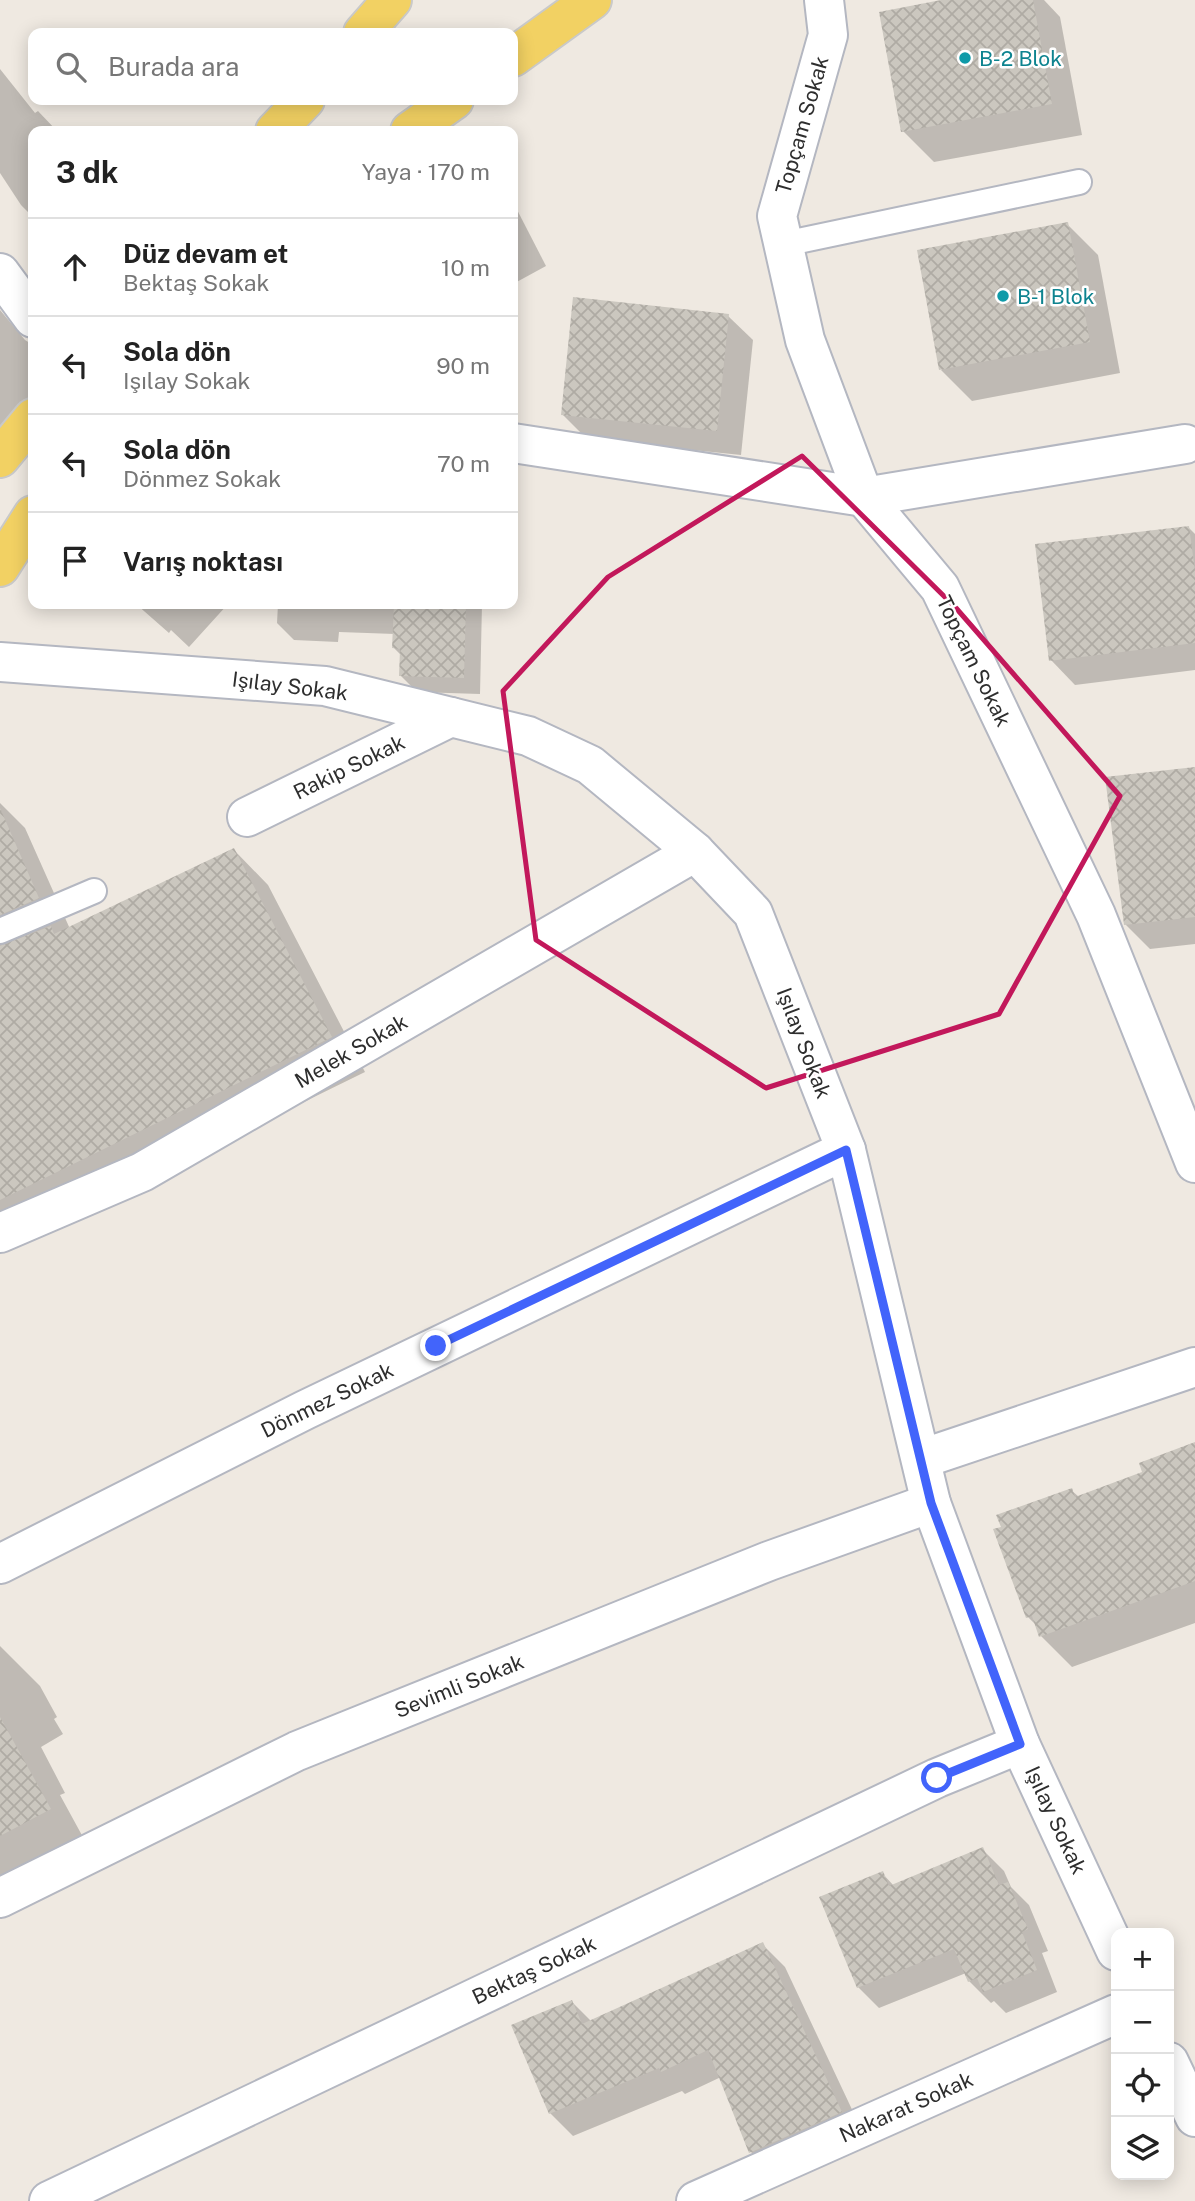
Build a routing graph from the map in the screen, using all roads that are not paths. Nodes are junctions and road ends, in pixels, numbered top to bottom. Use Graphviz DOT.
graph roads {
  1 [pos="360,0"];
  2 [pos="391,0"];
  3 [pos="592,0"];
  4 [pos="844,0"];
  5 [pos="826,18"];
  6 [pos="345,28"];
  7 [pos="367,28"];
  8 [pos="518,53"];
  9 [pos="299,105"];
  10 [pos="447,105"];
  11 [pos="280,126"];
  12 [pos="417,126"];
  13 [pos="1079,183"];
  14 [pos="784,244"];
  15 [pos="0,273"];
  16 [pos="28,311"];
  17 [pos="28,424"];
  18 [pos="518,444"];
  19 [pos="1185,444"];
  20 [pos="0,458"];
  21 [pos="864,497"];
  22 [pos="28,523"];
  23 [pos="0,567"];
  24 [pos="0,662"];
  25 [pos="451,717"];
  26 [pos="247,817"];
  27 [pos="695,852"];
  28 [pos="94,891"];
  29 [pos="0,932"];
  30 [pos="846,1150"];
  31 [pos="1195,1163"];
  32 [pos="0,1233"];
  33 [pos="1195,1367"];
  34 [pos="921,1460"];
  35 [pos="931,1503"];
  36 [pos="0,1564"];
  37 [pos="1020,1744"];
  38 [pos="0,1898"];
  39 [pos="1111,1940"];
  40 [pos="1111,2016"];
  41 [pos="1174,2073"];
  42 [pos="1195,2117"];
  43 [pos="50,2201"];
  44 [pos="696,2201"];
  1 -- 6 [label="main road"];
  2 -- 7 [label="main road"];
  3 -- 8 [label="main road"];
  4 -- 5 [label="street, Topçam Sokak"];
  5 -- 14 [label="street, Topçam Sokak"];
  9 -- 11 [label="main road"];
  10 -- 12 [label="main road"];
  13 -- 14 [label="lane"];
  14 -- 21 [label="street, Topçam Sokak"];
  15 -- 16 [label="street"];
  17 -- 20 [label="main road"];
  18 -- 21 [label="street"];
  19 -- 21 [label="street"];
  21 -- 31 [label="street, Topçam Sokak"];
  22 -- 23 [label="main road"];
  24 -- 25 [label="street, Işılay Sokak"];
  25 -- 26 [label="street, Rakip Sokak"];
  25 -- 27 [label="street, Işılay Sokak"];
  27 -- 30 [label="street, Işılay Sokak"];
  27 -- 32 [label="street, Melek Sokak"];
  28 -- 29 [label="lane"];
  30 -- 34 [label="street, Işılay Sokak"];
  30 -- 36 [label="street, Dönmez Sokak"];
  33 -- 34 [label="street"];
  34 -- 35 [label="street, Işılay Sokak"];
  35 -- 37 [label="street, Işılay Sokak"];
  35 -- 38 [label="street, Sevimli Sokak"];
  37 -- 39 [label="street, Işılay Sokak"];
  37 -- 43 [label="street, Bektaş Sokak"];
  40 -- 44 [label="street, Nakarat Sokak"];
  41 -- 42 [label="street"];
}
